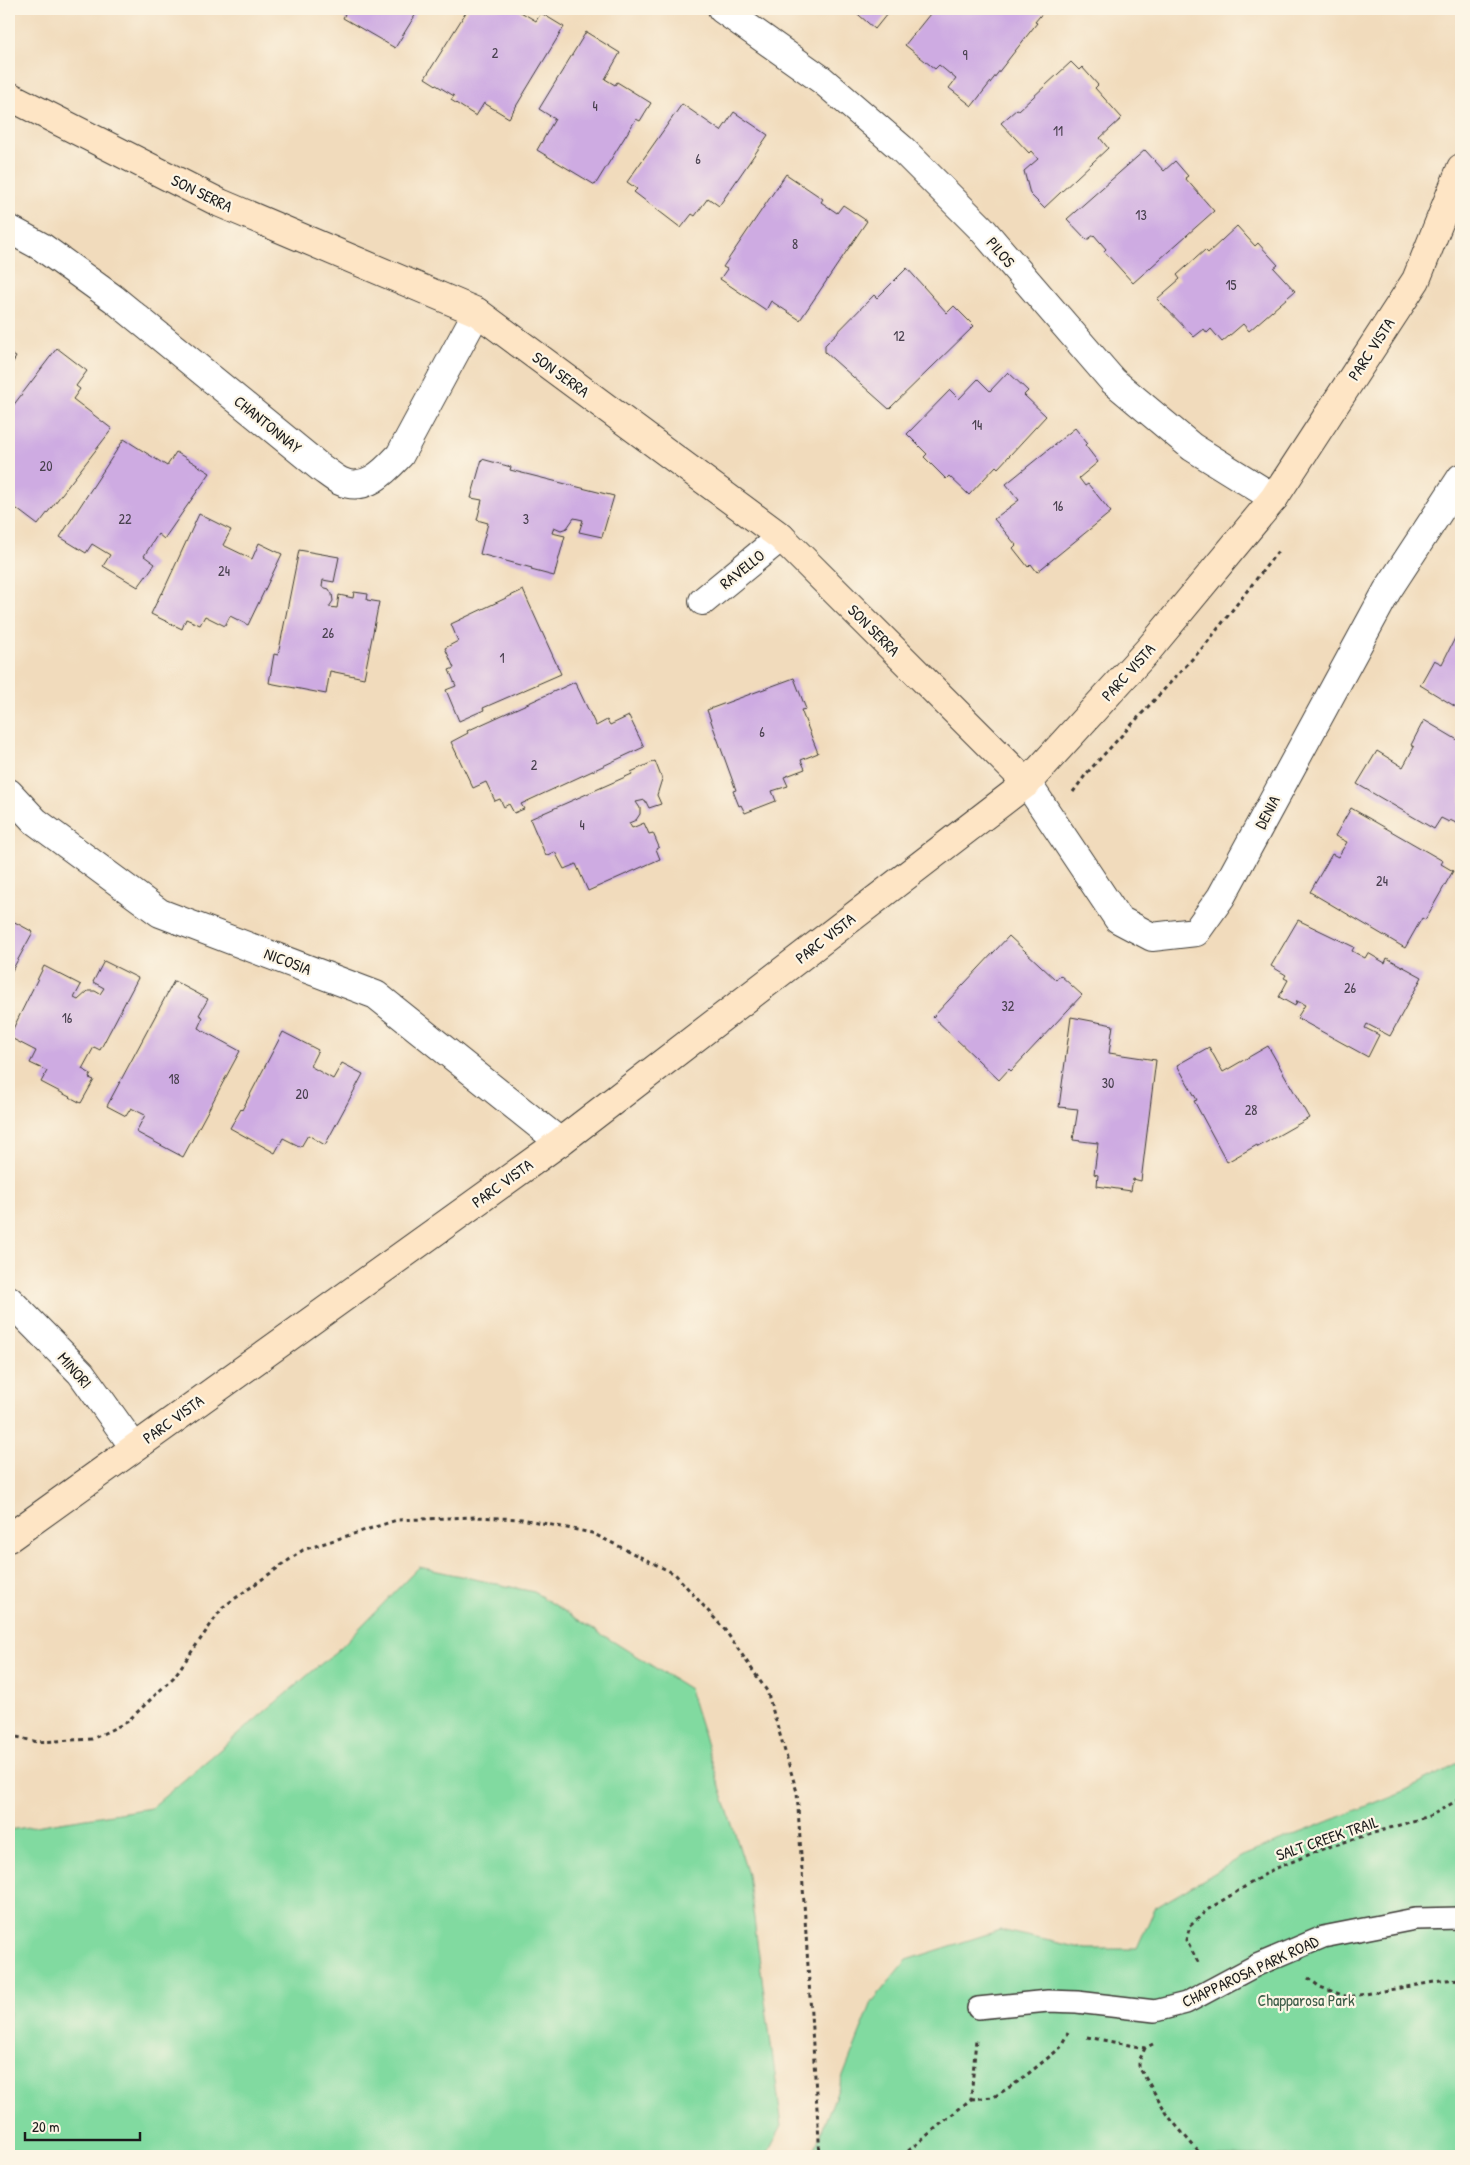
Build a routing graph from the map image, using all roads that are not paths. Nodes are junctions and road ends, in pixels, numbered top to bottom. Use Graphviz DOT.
graph roads {
  1 [pos="722,9"];
  2 [pos="9,96"];
  3 [pos="1461,168"];
  4 [pos="9,228"];
  5 [pos="477,312"];
  6 [pos="1461,478"];
  7 [pos="1274,498"];
  8 [pos="781,537"];
  9 [pos="703,601"];
  10 [pos="1027,783"];
  11 [pos="9,793"];
  12 [pos="560,1142"];
  13 [pos="9,1300"];
  14 [pos="134,1447"];
  15 [pos="9,1538"];
  16 [pos="1461,1918"];
  17 [pos="978,2008"];
  1 -- 7 [label="street, PILOS"];
  2 -- 5 [label="street, SON SERRA"];
  3 -- 7 [label="street, PARC VISTA"];
  4 -- 5 [label="street, CHANTONNAY"];
  5 -- 8 [label="street, SON SERRA"];
  6 -- 10 [label="street, DENIA"];
  7 -- 10 [label="street, PARC VISTA"];
  8 -- 9 [label="street, RAVELLO"];
  8 -- 10 [label="street, SON SERRA"];
  10 -- 12 [label="street, PARC VISTA"];
  11 -- 12 [label="street, NICOSIA"];
  12 -- 14 [label="street, PARC VISTA"];
  13 -- 14 [label="street, MINORI"];
  14 -- 15 [label="street, PARC VISTA"];
  16 -- 17 [label="lane, CHAPPAROSA PARK ROAD"];
}
